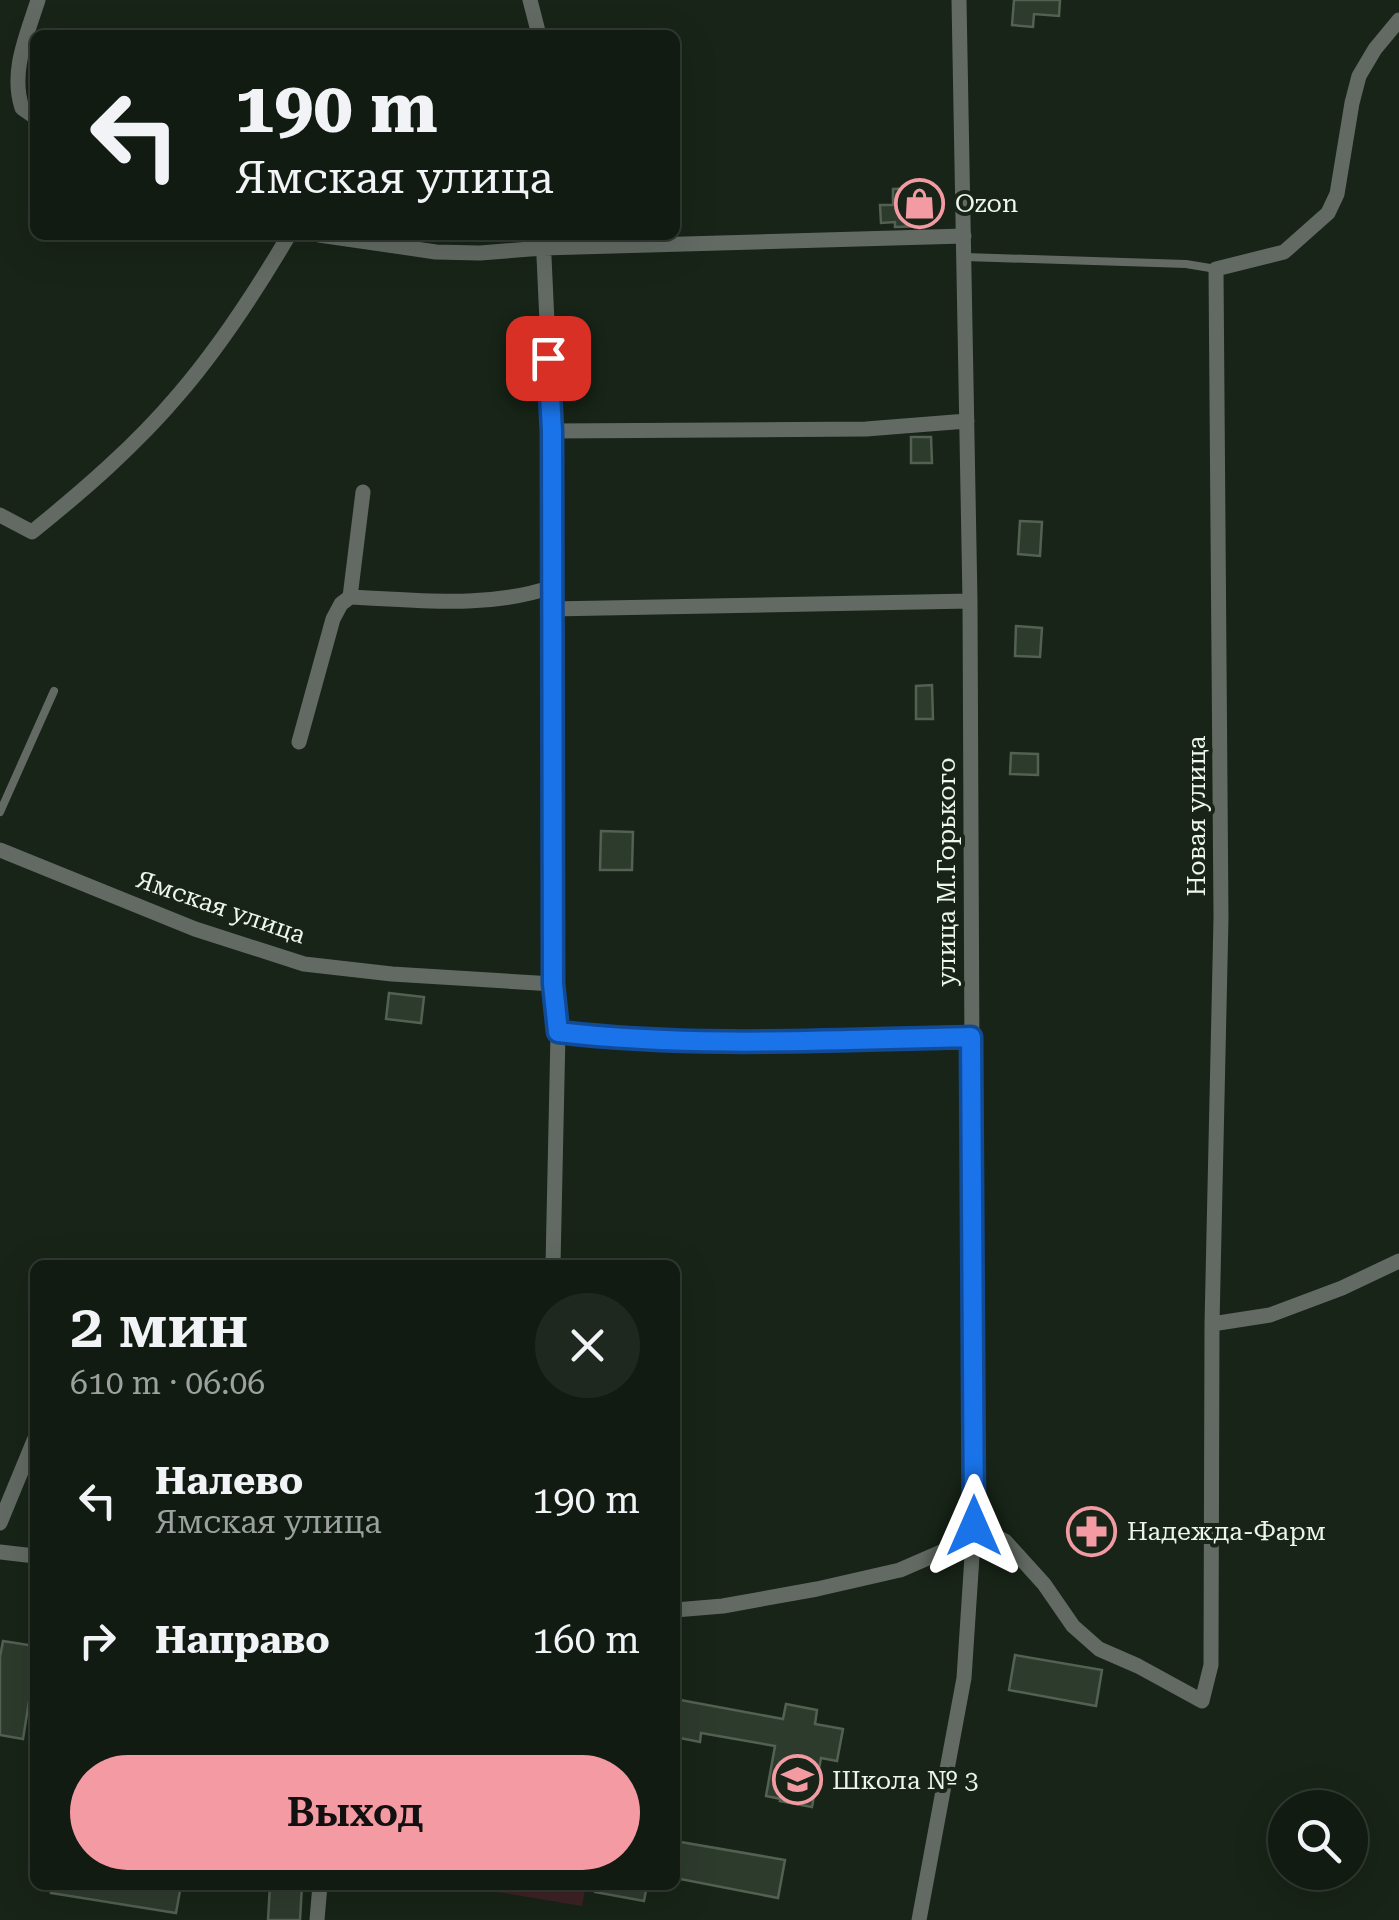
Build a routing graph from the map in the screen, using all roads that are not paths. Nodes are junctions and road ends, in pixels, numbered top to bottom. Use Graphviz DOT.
graph roads {
  1 [pos="38,0"];
  2 [pos="530,0"];
  3 [pos="959,0"];
  4 [pos="1399,20"];
  5 [pos="538,30"];
  6 [pos="30,113"];
  7 [pos="964,236"];
  8 [pos="680,239"];
  9 [pos="286,240"];
  10 [pos="353,240"];
  11 [pos="627,240"];
  12 [pos="543,241"];
  13 [pos="965,257"];
  14 [pos="1216,269"];
  15 [pos="967,420"];
  16 [pos="552,431"];
  17 [pos="363,492"];
  18 [pos="0,515"];
  19 [pos="552,587"];
  20 [pos="350,598"];
  21 [pos="970,601"];
  22 [pos="552,609"];
  23 [pos="54,691"];
  24 [pos="299,742"];
  25 [pos="0,812"];
  26 [pos="0,850"];
  27 [pos="553,984"];
  28 [pos="558,1032"];
  29 [pos="971,1037"];
  30 [pos="553,1260"];
  31 [pos="1399,1261"];
  32 [pos="1212,1324"];
  33 [pos="30,1450"];
  34 [pos="0,1523"];
  35 [pos="974,1526"];
  36 [pos="0,1552"];
  37 [pos="30,1555"];
  38 [pos="680,1610"];
  39 [pos="320,1890"];
  40 [pos="317,1920"];
  41 [pos="918,1920"];
  1 -- 6 [label="street"];
  2 -- 5 [label="street"];
  3 -- 7 [label="street, улица М.Горького"];
  4 -- 14 [label="street"];
  7 -- 8 [label="street"];
  7 -- 13 [label="street, улица М.Горького"];
  9 -- 18 [label="street"];
  10 -- 12 [label="street"];
  11 -- 12 [label="street"];
  12 -- 16 [label="street"];
  13 -- 14 [label="lane"];
  13 -- 15 [label="street, улица М.Горького"];
  14 -- 32 [label="street, Новая улица"];
  15 -- 16 [label="street"];
  15 -- 21 [label="street, улица М.Горького"];
  16 -- 19 [label="street"];
  17 -- 20 [label="street"];
  19 -- 20 [label="street"];
  19 -- 22 [label="street"];
  20 -- 24 [label="street"];
  21 -- 22 [label="street"];
  21 -- 29 [label="street, улица М.Горького"];
  22 -- 27 [label="street"];
  23 -- 25 [label="lane"];
  26 -- 27 [label="street, Ямская улица"];
  27 -- 28 [label="street"];
  28 -- 29 [label="street"];
  28 -- 30 [label="street"];
  29 -- 35 [label="street, улица М.Горького"];
  31 -- 32 [label="street"];
  32 -- 35 [label="street, Новая улица"];
  33 -- 34 [label="street"];
  35 -- 38 [label="street"];
  35 -- 41 [label="street, улица М.Горького"];
  36 -- 37 [label="street"];
  39 -- 40 [label="street"];
}
